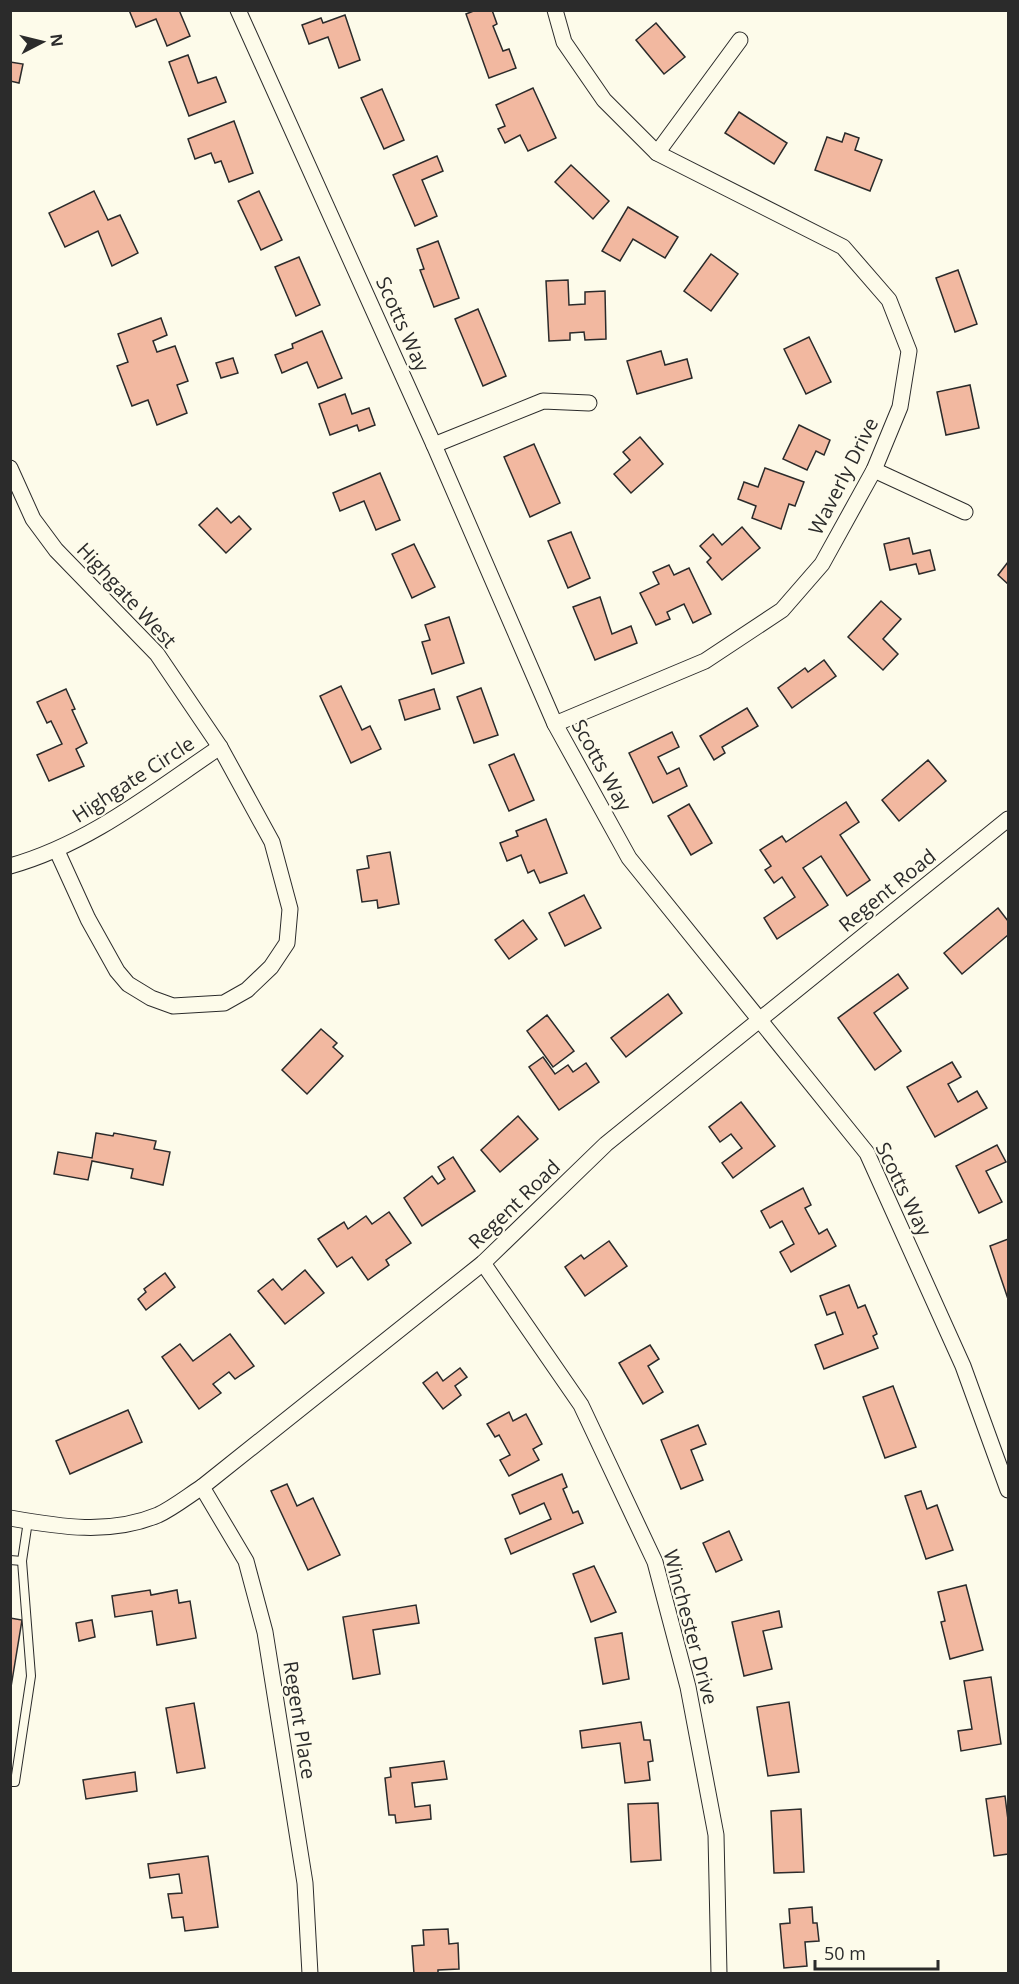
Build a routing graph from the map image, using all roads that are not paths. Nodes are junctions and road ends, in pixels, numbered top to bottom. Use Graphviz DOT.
graph roads {
  1 [pos="238,10"];
  2 [pos="555,10"];
  3 [pos="740,40"];
  4 [pos="657,153"];
  5 [pos="590,403"];
  6 [pos="434,445"];
  7 [pos="10,468"];
  8 [pos="874,470"];
  9 [pos="965,512"];
  10 [pos="555,724"];
  11 [pos="220,747"];
  12 [pos="1008,819"];
  13 [pos="57,851"];
  14 [pos="10,866"];
  15 [pos="759,1021"];
  16 [pos="483,1263"];
  17 [pos="202,1487"];
  18 [pos="1008,1490"];
  19 [pos="10,1518"];
  20 [pos="28,1521"];
  21 [pos="10,1560"];
  22 [pos="22,1561"];
  23 [pos="10,1782"];
  24 [pos="310,1974"];
  25 [pos="719,1974"];
  1 -- 6 [label="street, Scotts Way"];
  2 -- 4 [label="street, Waverly Drive"];
  3 -- 4 [label="street"];
  4 -- 8 [label="street, Waverly Drive"];
  5 -- 6 [label="street"];
  6 -- 10 [label="street, Scotts Way"];
  7 -- 11 [label="street, Highgate West"];
  8 -- 9 [label="street"];
  8 -- 10 [label="street, Waverly Drive"];
  10 -- 15 [label="street, Scotts Way"];
  11 -- 13 [label="street, Highgate Circle"];
  11 -- 13 [label="street, Highgate Circle"];
  12 -- 15 [label="street, Regent Road"];
  13 -- 14 [label="street"];
  15 -- 16 [label="street, Regent Road"];
  15 -- 18 [label="street, Scotts Way"];
  16 -- 17 [label="street, Regent Road"];
  16 -- 25 [label="street, Winchester Drive"];
  17 -- 20 [label="street, Regent Road"];
  17 -- 24 [label="street, Regent Place"];
  19 -- 20 [label="street, Regent Road"];
  20 -- 22 [label="lane"];
  21 -- 22 [label="lane"];
  22 -- 23 [label="lane"];
}
